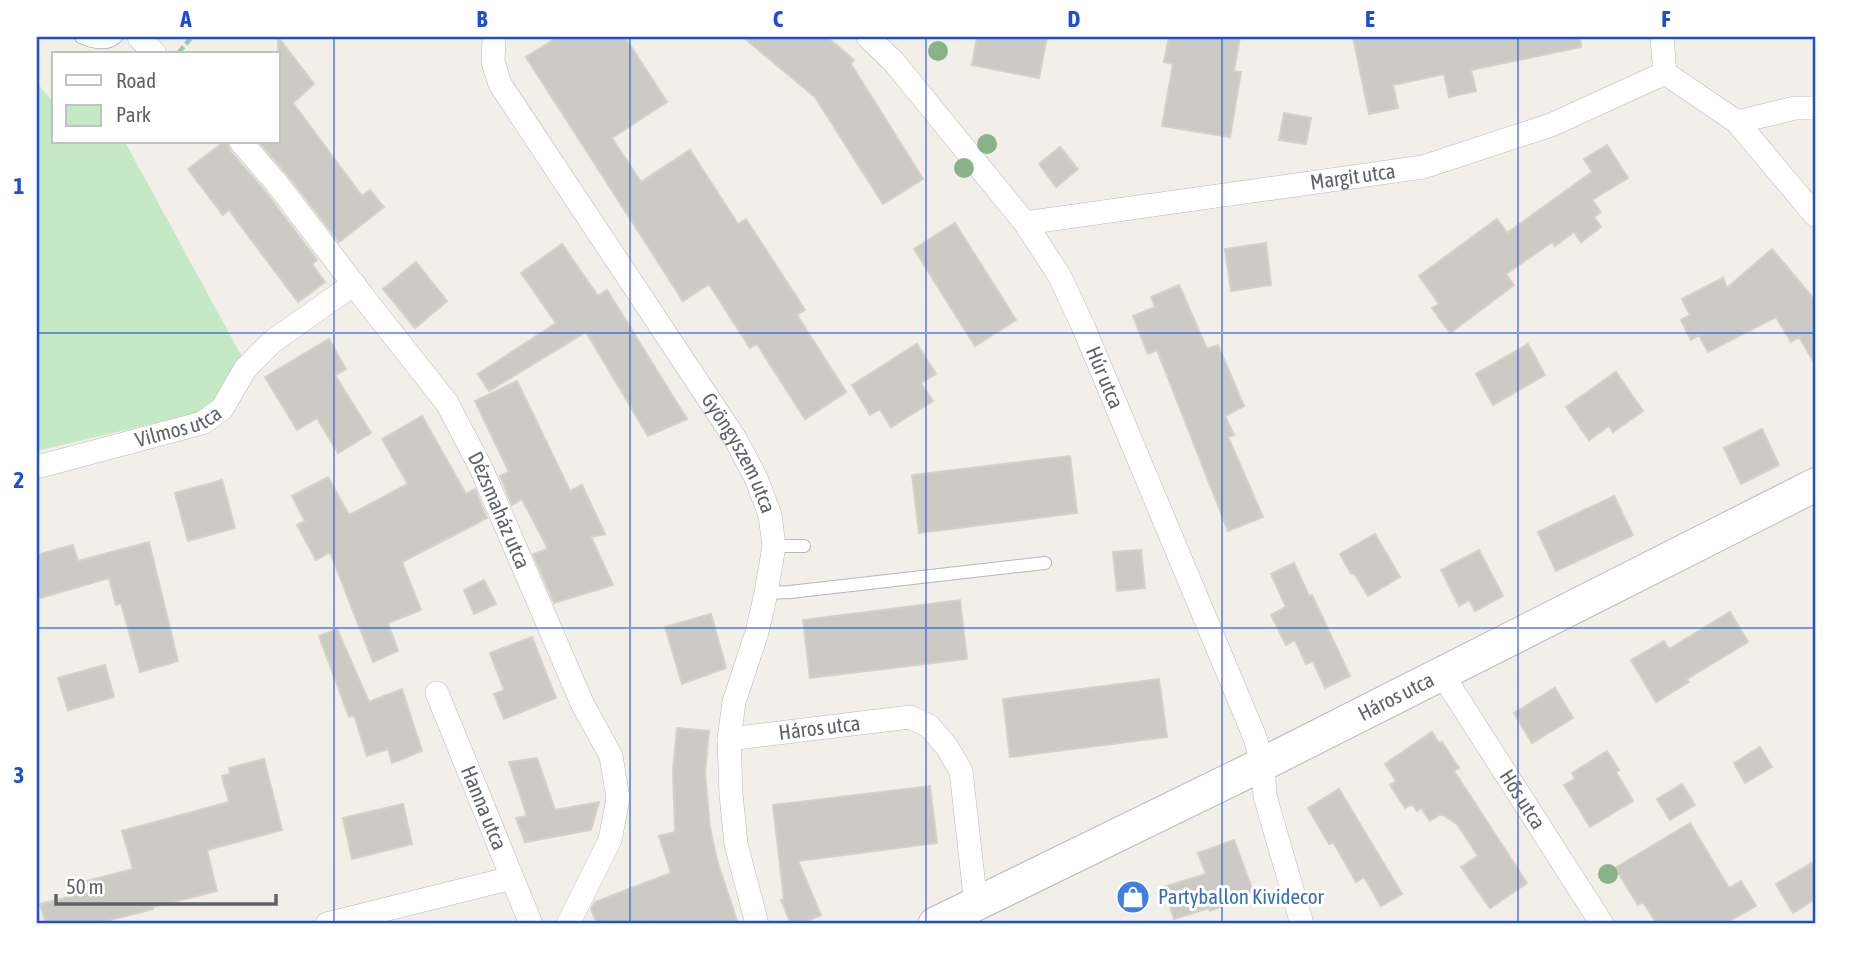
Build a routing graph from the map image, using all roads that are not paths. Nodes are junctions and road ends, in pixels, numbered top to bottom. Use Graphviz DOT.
graph roads {
  1 [pos="81,37"];
  2 [pos="116,37"];
  3 [pos="139,37"];
  4 [pos="494,37"];
  5 [pos="868,37"];
  6 [pos="1662,37"];
  7 [pos="153,52"];
  8 [pos="1665,73"];
  9 [pos="1815,108"];
  10 [pos="1737,122"];
  11 [pos="243,144"];
  12 [pos="1815,215"];
  13 [pos="1025,223"];
  14 [pos="354,284"];
  15 [pos="37,467"];
  16 [pos="1815,485"];
  17 [pos="774,546"];
  18 [pos="804,546"];
  19 [pos="1045,563"];
  20 [pos="766,593"];
  21 [pos="1442,674"];
  22 [pos="438,693"];
  23 [pos="729,739"];
  24 [pos="1263,764"];
  25 [pos="512,878"];
  26 [pos="976,905"];
  27 [pos="327,924"];
  28 [pos="531,924"];
  29 [pos="568,924"];
  30 [pos="757,924"];
  31 [pos="935,924"];
  32 [pos="1302,924"];
  33 [pos="1602,924"];
  1 -- 2 [label="lane"];
  3 -- 7 [label="street"];
  4 -- 17 [label="street, Gyöngyszem utca"];
  5 -- 13 [label="street, Húr utca"];
  6 -- 8 [label="street"];
  8 -- 10 [label="street"];
  8 -- 13 [label="street, Margit utca"];
  9 -- 10 [label="street"];
  10 -- 12 [label="street"];
  11 -- 14 [label="street, Dézsmaház utca"];
  13 -- 24 [label="street, Húr utca"];
  14 -- 15 [label="street, Vilmos utca"];
  14 -- 29 [label="street, Dézsmaház utca"];
  16 -- 21 [label="street, Háros utca"];
  17 -- 18 [label="lane"];
  17 -- 20 [label="street, Gyöngyszem utca"];
  19 -- 20 [label="lane"];
  20 -- 23 [label="street, Gyöngyszem utca"];
  21 -- 24 [label="street, Háros utca"];
  21 -- 33 [label="street, Hős utca"];
  22 -- 25 [label="street, Hanna utca"];
  23 -- 26 [label="street, Háros utca"];
  23 -- 30 [label="street, Gyöngyszem utca"];
  24 -- 26 [label="street, Háros utca"];
  24 -- 32 [label="street, Húr utca"];
  25 -- 27 [label="street"];
  25 -- 28 [label="street, Hanna utca"];
  26 -- 31 [label="street, Háros utca"];
}
